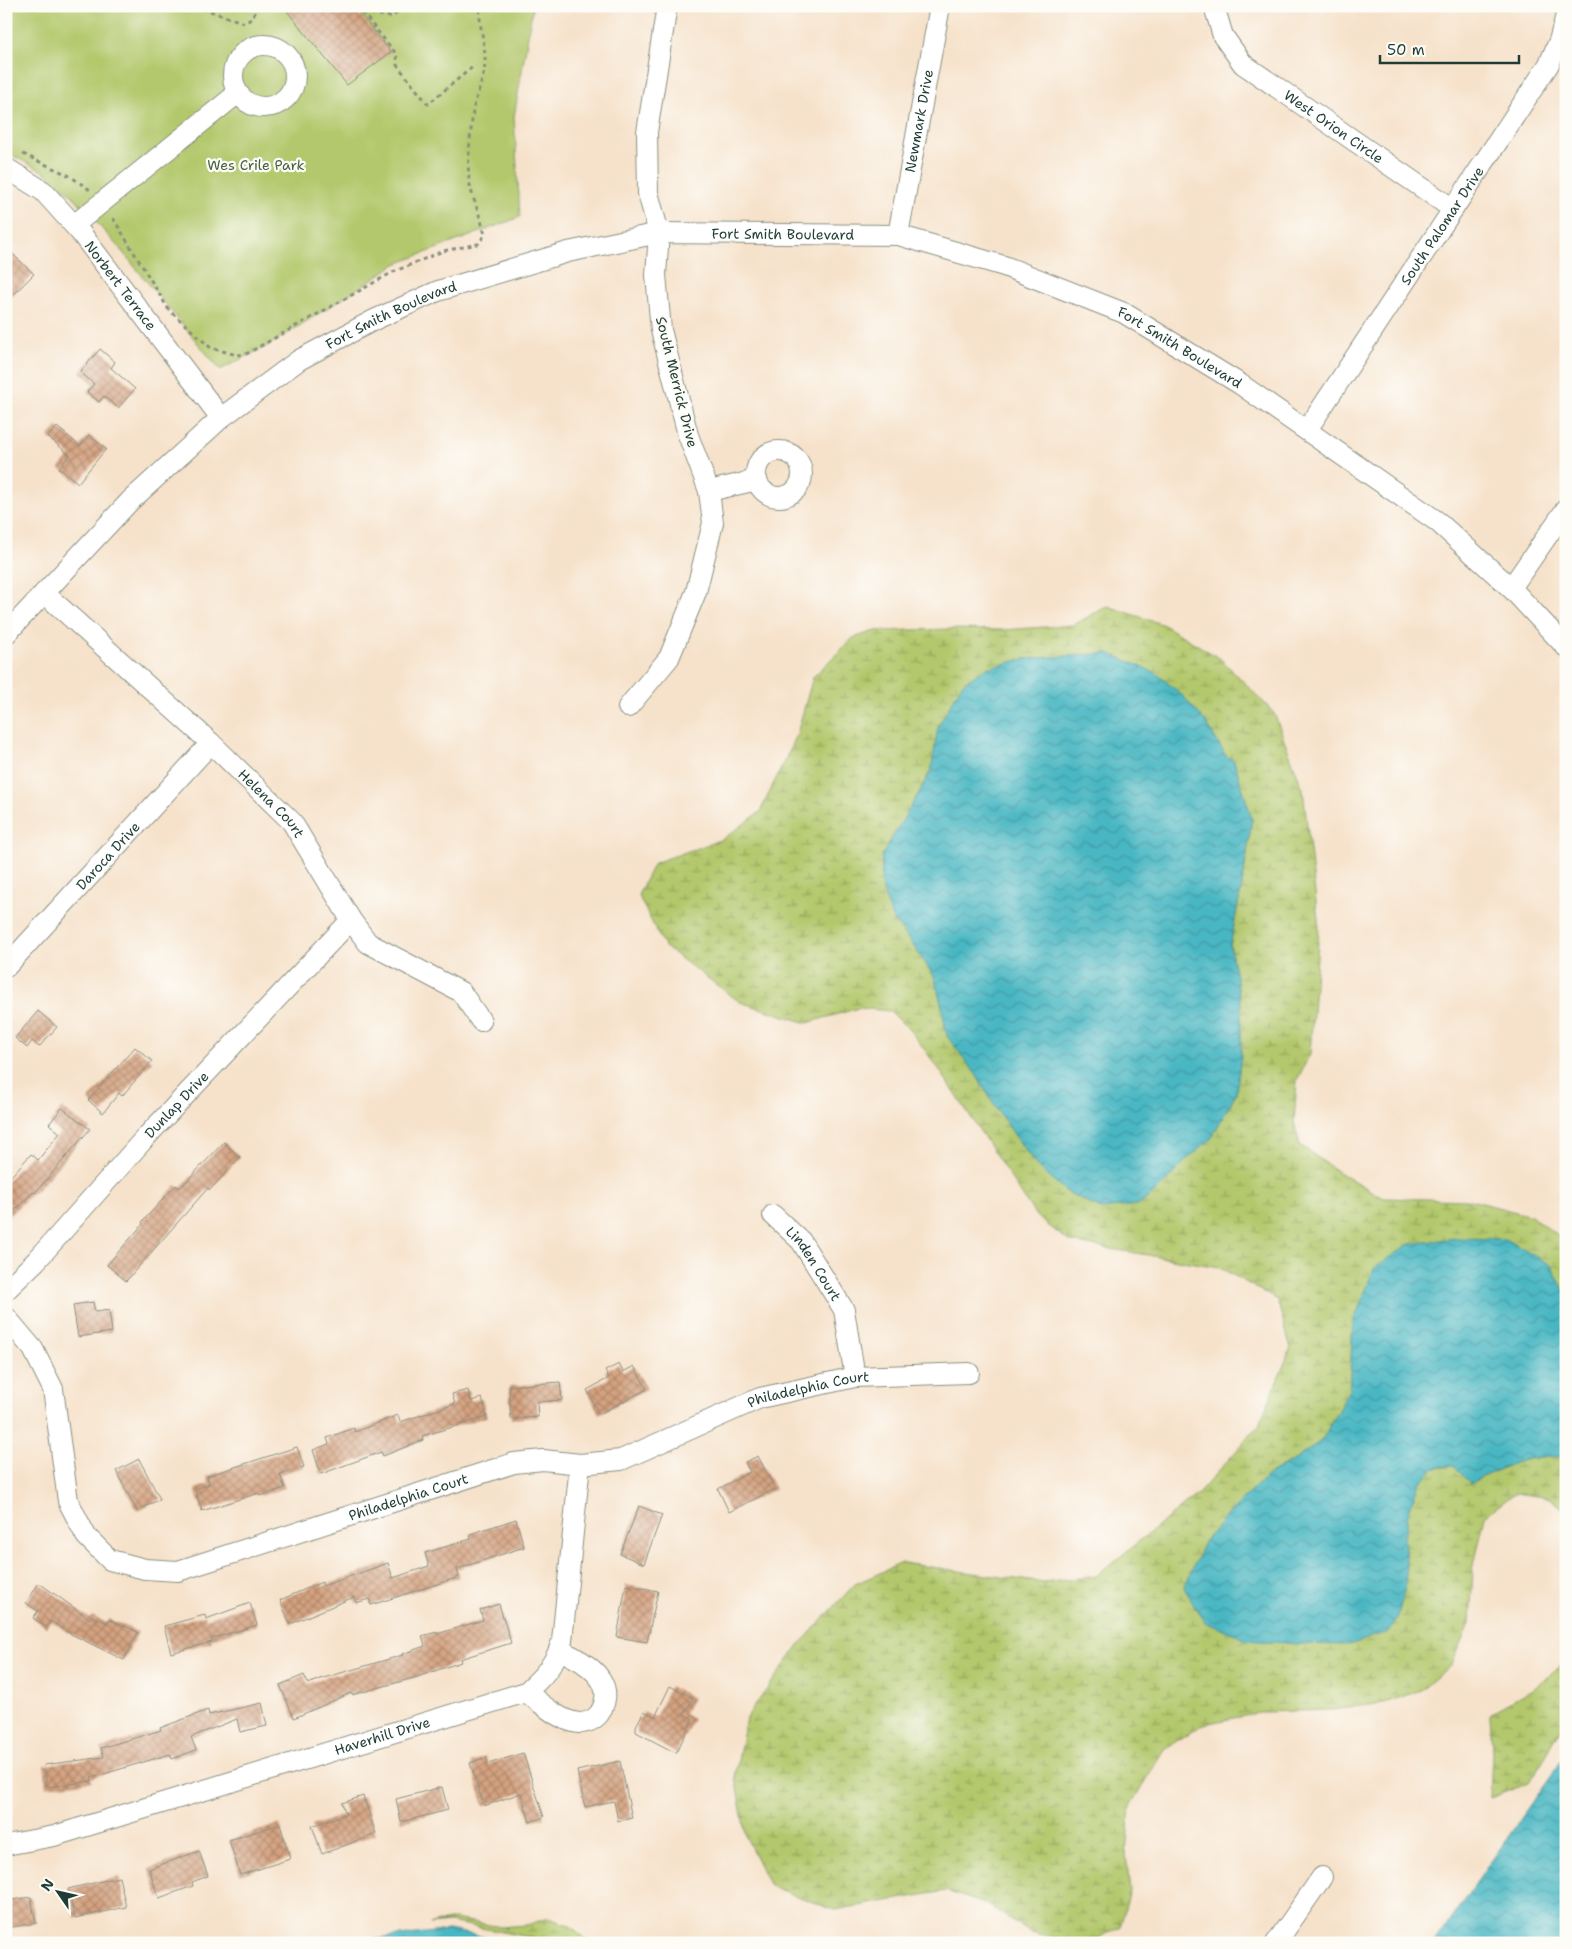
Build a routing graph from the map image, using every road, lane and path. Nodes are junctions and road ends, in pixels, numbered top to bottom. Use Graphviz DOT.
graph roads {
  1 [pos="195,6"];
  2 [pos="259,6"];
  3 [pos="406,6"];
  4 [pos="480,6"];
  5 [pos="667,6"];
  6 [pos="940,6"];
  7 [pos="1214,6"];
  8 [pos="359,7"];
  9 [pos="362,12"];
  10 [pos="1566,16"];
  11 [pos="475,65"];
  12 [pos="238,93"];
  13 [pos="6,146"];
  14 [pos="6,168"];
  15 [pos="96,195"];
  16 [pos="1453,209"];
  17 [pos="112,216"];
  18 [pos="74,225"];
  19 [pos="659,233"];
  20 [pos="898,235"];
  21 [pos="221,418"];
  22 [pos="1307,430"];
  23 [pos="756,480"];
  24 [pos="709,491"];
  25 [pos="1566,509"];
  26 [pos="1511,588"];
  27 [pos="44,593"];
  28 [pos="6,634"];
  29 [pos="1566,647"];
  30 [pos="628,707"];
  31 [pos="211,743"];
  32 [pos="351,920"];
  33 [pos="6,967"];
  34 [pos="481,1020"];
  35 [pos="773,1215"];
  36 [pos="6,1290"];
  37 [pos="6,1317"];
  38 [pos="970,1373"];
  39 [pos="855,1377"];
  40 [pos="580,1464"];
  41 [pos="559,1650"];
  42 [pos="526,1692"];
  43 [pos="6,1845"];
  44 [pos="1322,1877"];
  45 [pos="1276,1943"];
  1 -- 2 [label="path"];
  3 -- 9 [label="path"];
  4 -- 17 [label="path"];
  5 -- 19 [label="street, South Merrick Drive"];
  6 -- 20 [label="street, Newmark Drive"];
  7 -- 16 [label="street, West Orion Circle"];
  8 -- 9 [label="path"];
  9 -- 11 [label="path"];
  10 -- 16 [label="street, South Palomar Drive"];
  12 -- 18 [label="street"];
  13 -- 15 [label="path"];
  14 -- 18 [label="street, Norbert Terrace"];
  16 -- 22 [label="street, South Palomar Drive"];
  18 -- 21 [label="street, Norbert Terrace"];
  19 -- 20 [label="street, Fort Smith Boulevard"];
  19 -- 21 [label="street, Fort Smith Boulevard"];
  19 -- 24 [label="street, South Merrick Drive"];
  20 -- 22 [label="street, Fort Smith Boulevard"];
  21 -- 27 [label="street, Fort Smith Boulevard"];
  22 -- 26 [label="street, Fort Smith Boulevard"];
  23 -- 24 [label="street"];
  24 -- 30 [label="street, South Merrick Drive"];
  25 -- 26 [label="street"];
  26 -- 29 [label="street, Fort Smith Boulevard"];
  27 -- 28 [label="street, Fort Smith Boulevard"];
  27 -- 31 [label="street, Helena Court"];
  31 -- 32 [label="street, Helena Court"];
  31 -- 33 [label="street, Daroca Drive"];
  32 -- 34 [label="street, Helena Court"];
  32 -- 36 [label="street, Dunlap Drive"];
  35 -- 39 [label="street, Linden Court"];
  37 -- 40 [label="street, Philadelphia Court"];
  38 -- 39 [label="street, Philadelphia Court"];
  39 -- 40 [label="street, Philadelphia Court"];
  40 -- 41 [label="street, Haverhill Drive"];
  41 -- 42 [label="street, Haverhill Drive"];
  41 -- 42 [label="street"];
  42 -- 43 [label="street, Haverhill Drive"];
  44 -- 45 [label="street"];
}
